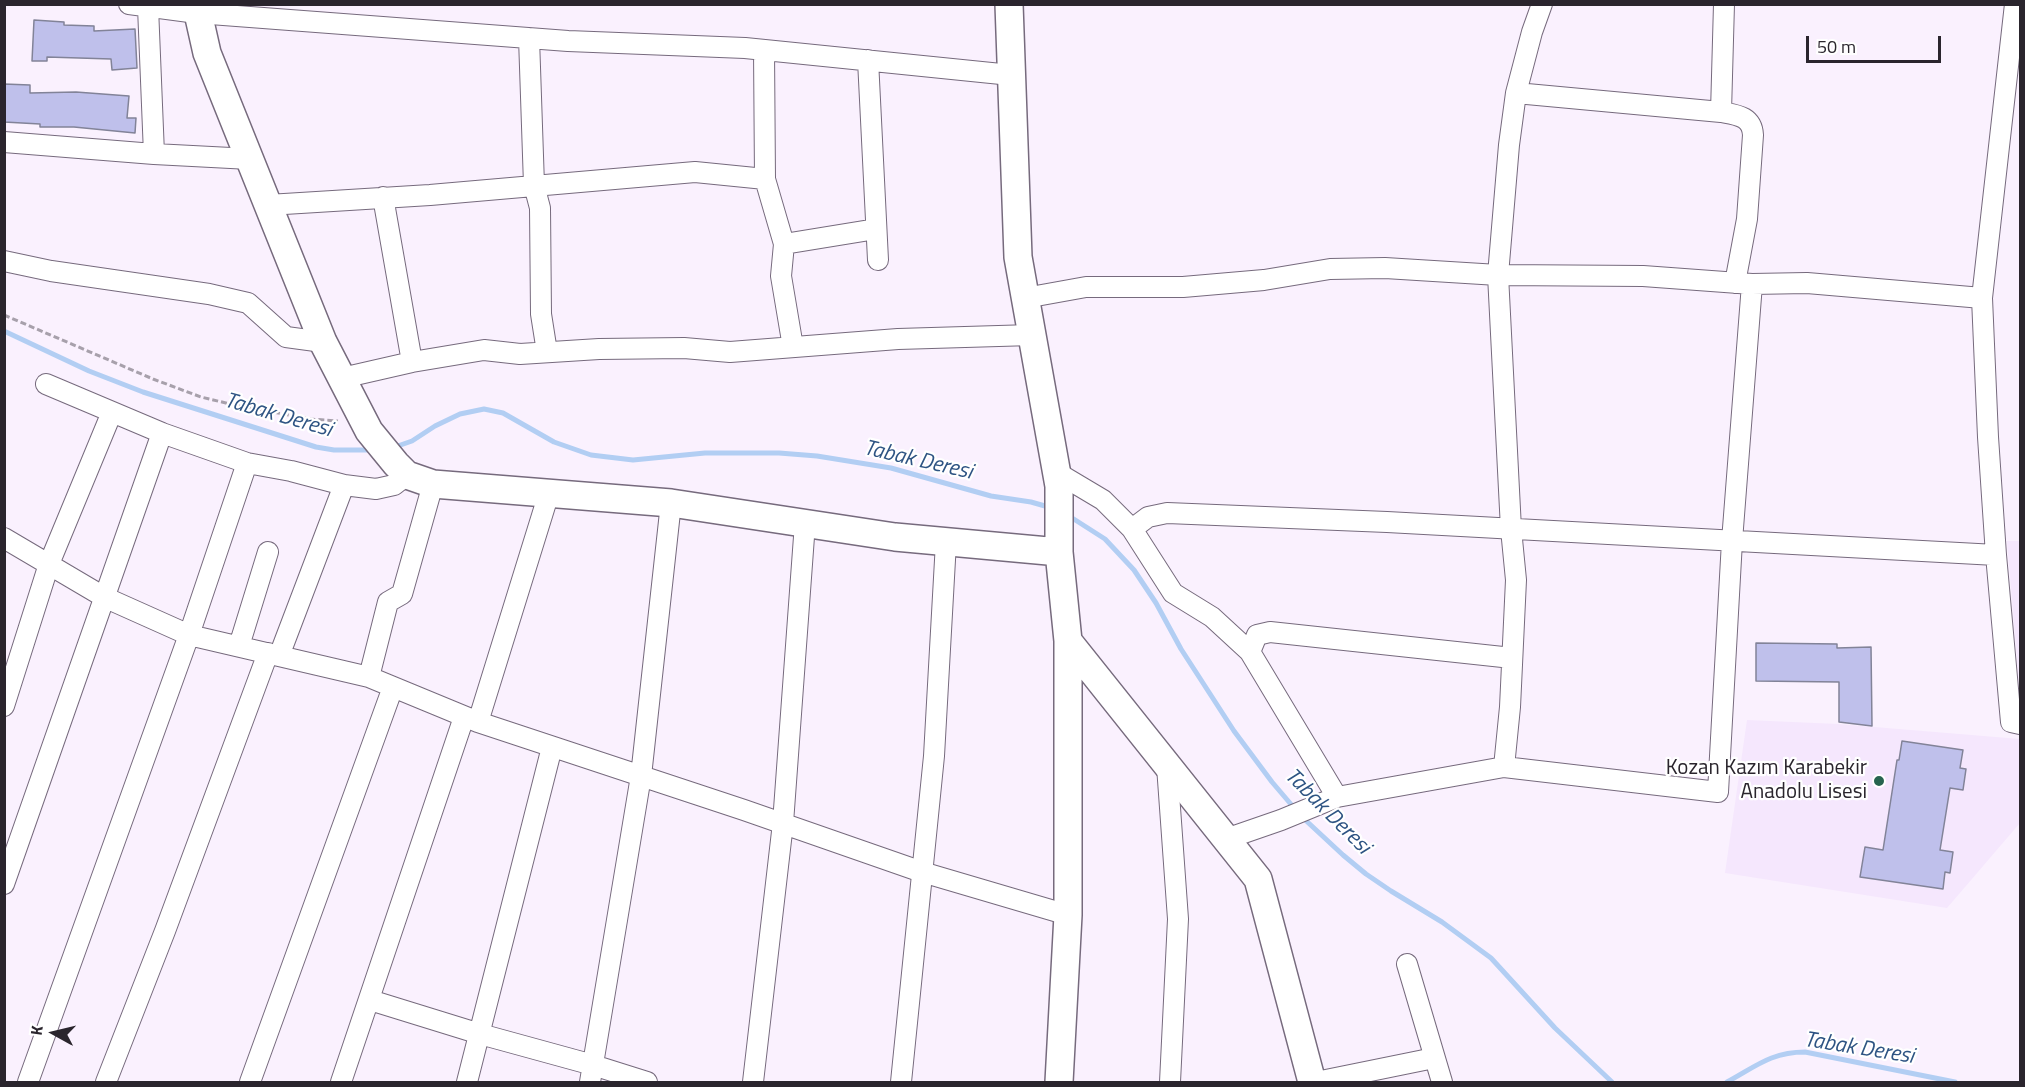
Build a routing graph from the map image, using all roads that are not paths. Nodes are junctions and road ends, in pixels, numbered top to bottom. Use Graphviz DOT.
graph roads {
  1 [pos="1009,4"];
  2 [pos="1542,4"];
  3 [pos="1724,4"];
  4 [pos="2015,4"];
  5 [pos="138,6"];
  6 [pos="197,9"];
  7 [pos="529,38"];
  8 [pos="764,50"];
  9 [pos="868,60"];
  10 [pos="1011,75"];
  11 [pos="1516,93"];
  12 [pos="1721,112"];
  13 [pos="4,142"];
  14 [pos="154,154"];
  15 [pos="250,159"];
  16 [pos="765,179"];
  17 [pos="534,185"];
  18 [pos="383,197"];
  19 [pos="268,205"];
  20 [pos="876,229"];
  21 [pos="784,244"];
  22 [pos="878,260"];
  23 [pos="4,261"];
  24 [pos="1498,274"];
  25 [pos="1744,283"];
  26 [pos="1025,298"];
  27 [pos="1982,298"];
  28 [pos="1032,335"];
  29 [pos="323,342"];
  30 [pos="793,347"];
  31 [pos="547,352"];
  32 [pos="412,362"];
  33 [pos="342,378"];
  34 [pos="46,384"];
  35 [pos="112,412"];
  36 [pos="162,433"];
  37 [pos="247,462"];
  38 [pos="402,469"];
  39 [pos="1058,479"];
  40 [pos="433,484"];
  41 [pos="345,485"];
  42 [pos="549,493"];
  43 [pos="671,503"];
  44 [pos="805,524"];
  45 [pos="1132,529"];
  46 [pos="1511,529"];
  47 [pos="4,538"];
  48 [pos="1732,541"];
  49 [pos="946,542"];
  50 [pos="1059,544"];
  51 [pos="268,552"];
  52 [pos="1996,555"];
  53 [pos="49,564"];
  54 [pos="104,597"];
  55 [pos="189,635"];
  56 [pos="1068,641"];
  57 [pos="239,646"];
  58 [pos="1250,652"];
  59 [pos="273,654"];
  60 [pos="1512,657"];
  61 [pos="369,677"];
  62 [pos="393,687"];
  63 [pos="4,706"];
  64 [pos="471,720"];
  65 [pos="2020,724"];
  66 [pos="552,747"];
  67 [pos="1167,766"];
  68 [pos="1504,767"];
  69 [pos="641,776"];
  70 [pos="1337,796"];
  71 [pos="783,823"];
  72 [pos="1226,839"];
  73 [pos="922,872"];
  74 [pos="4,884"];
  75 [pos="1068,915"];
  76 [pos="1407,964"];
  77 [pos="370,1000"];
  78 [pos="480,1034"];
  79 [pos="1434,1058"];
  80 [pos="591,1074"];
  81 [pos="28,1083"];
  82 [pos="106,1083"];
  83 [pos="250,1083"];
  84 [pos="341,1083"];
  85 [pos="467,1083"];
  86 [pos="647,1083"];
  87 [pos="753,1083"];
  88 [pos="902,1083"];
  89 [pos="1059,1083"];
  90 [pos="1170,1083"];
  91 [pos="1314,1083"];
  92 [pos="1442,1083"];
  1 -- 10 [label="street"];
  2 -- 11 [label="street"];
  3 -- 12 [label="street"];
  4 -- 27 [label="street"];
  5 -- 6 [label="street"];
  5 -- 14 [label="street"];
  6 -- 7 [label="street"];
  6 -- 15 [label="street"];
  7 -- 8 [label="street"];
  7 -- 17 [label="street"];
  8 -- 9 [label="street"];
  8 -- 16 [label="street"];
  9 -- 10 [label="street"];
  9 -- 20 [label="street"];
  10 -- 26 [label="street"];
  11 -- 12 [label="street"];
  11 -- 24 [label="street"];
  12 -- 25 [label="street"];
  13 -- 14 [label="street"];
  14 -- 15 [label="street"];
  15 -- 19 [label="street"];
  16 -- 17 [label="street"];
  16 -- 21 [label="street"];
  17 -- 18 [label="street"];
  17 -- 31 [label="street"];
  18 -- 19 [label="street"];
  18 -- 32 [label="street"];
  19 -- 29 [label="street"];
  20 -- 21 [label="street"];
  20 -- 22 [label="street"];
  21 -- 30 [label="street"];
  23 -- 29 [label="street"];
  24 -- 25 [label="street"];
  24 -- 26 [label="street"];
  24 -- 46 [label="street"];
  25 -- 27 [label="street"];
  25 -- 48 [label="street"];
  26 -- 28 [label="street"];
  27 -- 52 [label="street"];
  28 -- 30 [label="street"];
  28 -- 39 [label="street"];
  29 -- 33 [label="street"];
  30 -- 31 [label="street"];
  31 -- 32 [label="street"];
  32 -- 33 [label="street"];
  33 -- 38 [label="street"];
  34 -- 35 [label="street"];
  35 -- 36 [label="street"];
  35 -- 53 [label="street"];
  36 -- 37 [label="street"];
  36 -- 54 [label="street"];
  37 -- 41 [label="street"];
  37 -- 55 [label="street"];
  38 -- 40 [label="street"];
  38 -- 41 [label="street"];
  39 -- 45 [label="street"];
  39 -- 50 [label="street"];
  40 -- 42 [label="street"];
  40 -- 61 [label="street"];
  41 -- 59 [label="street"];
  42 -- 43 [label="street"];
  42 -- 64 [label="street"];
  43 -- 44 [label="street"];
  43 -- 69 [label="street"];
  44 -- 49 [label="street"];
  44 -- 71 [label="street"];
  45 -- 46 [label="street"];
  45 -- 58 [label="street"];
  46 -- 48 [label="street"];
  46 -- 60 [label="street"];
  47 -- 53 [label="street"];
  48 -- 52 [label="street"];
  48 -- 68 [label="street"];
  49 -- 50 [label="street"];
  49 -- 73 [label="street"];
  50 -- 56 [label="street"];
  51 -- 57 [label="street"];
  52 -- 65 [label="street"];
  53 -- 54 [label="street"];
  53 -- 63 [label="street"];
  54 -- 55 [label="street"];
  54 -- 74 [label="street"];
  55 -- 57 [label="street"];
  55 -- 81 [label="street"];
  56 -- 67 [label="street"];
  56 -- 75 [label="street"];
  57 -- 59 [label="street"];
  58 -- 60 [label="street"];
  58 -- 70 [label="street"];
  59 -- 61 [label="street"];
  59 -- 82 [label="street"];
  60 -- 68 [label="street"];
  61 -- 62 [label="street"];
  62 -- 64 [label="street"];
  62 -- 83 [label="street"];
  64 -- 66 [label="street"];
  64 -- 77 [label="street"];
  66 -- 69 [label="street"];
  66 -- 78 [label="street"];
  67 -- 72 [label="street"];
  67 -- 90 [label="street"];
  68 -- 70 [label="street"];
  69 -- 71 [label="street"];
  69 -- 80 [label="street"];
  70 -- 72 [label="street"];
  71 -- 73 [label="street"];
  71 -- 87 [label="street"];
  72 -- 91 [label="street"];
  73 -- 75 [label="street"];
  73 -- 88 [label="street"];
  75 -- 89 [label="street"];
  76 -- 79 [label="street"];
  77 -- 78 [label="street"];
  77 -- 84 [label="street"];
  78 -- 80 [label="street"];
  78 -- 85 [label="street"];
  79 -- 91 [label="street"];
  79 -- 92 [label="street"];
  80 -- 86 [label="street"];
}
